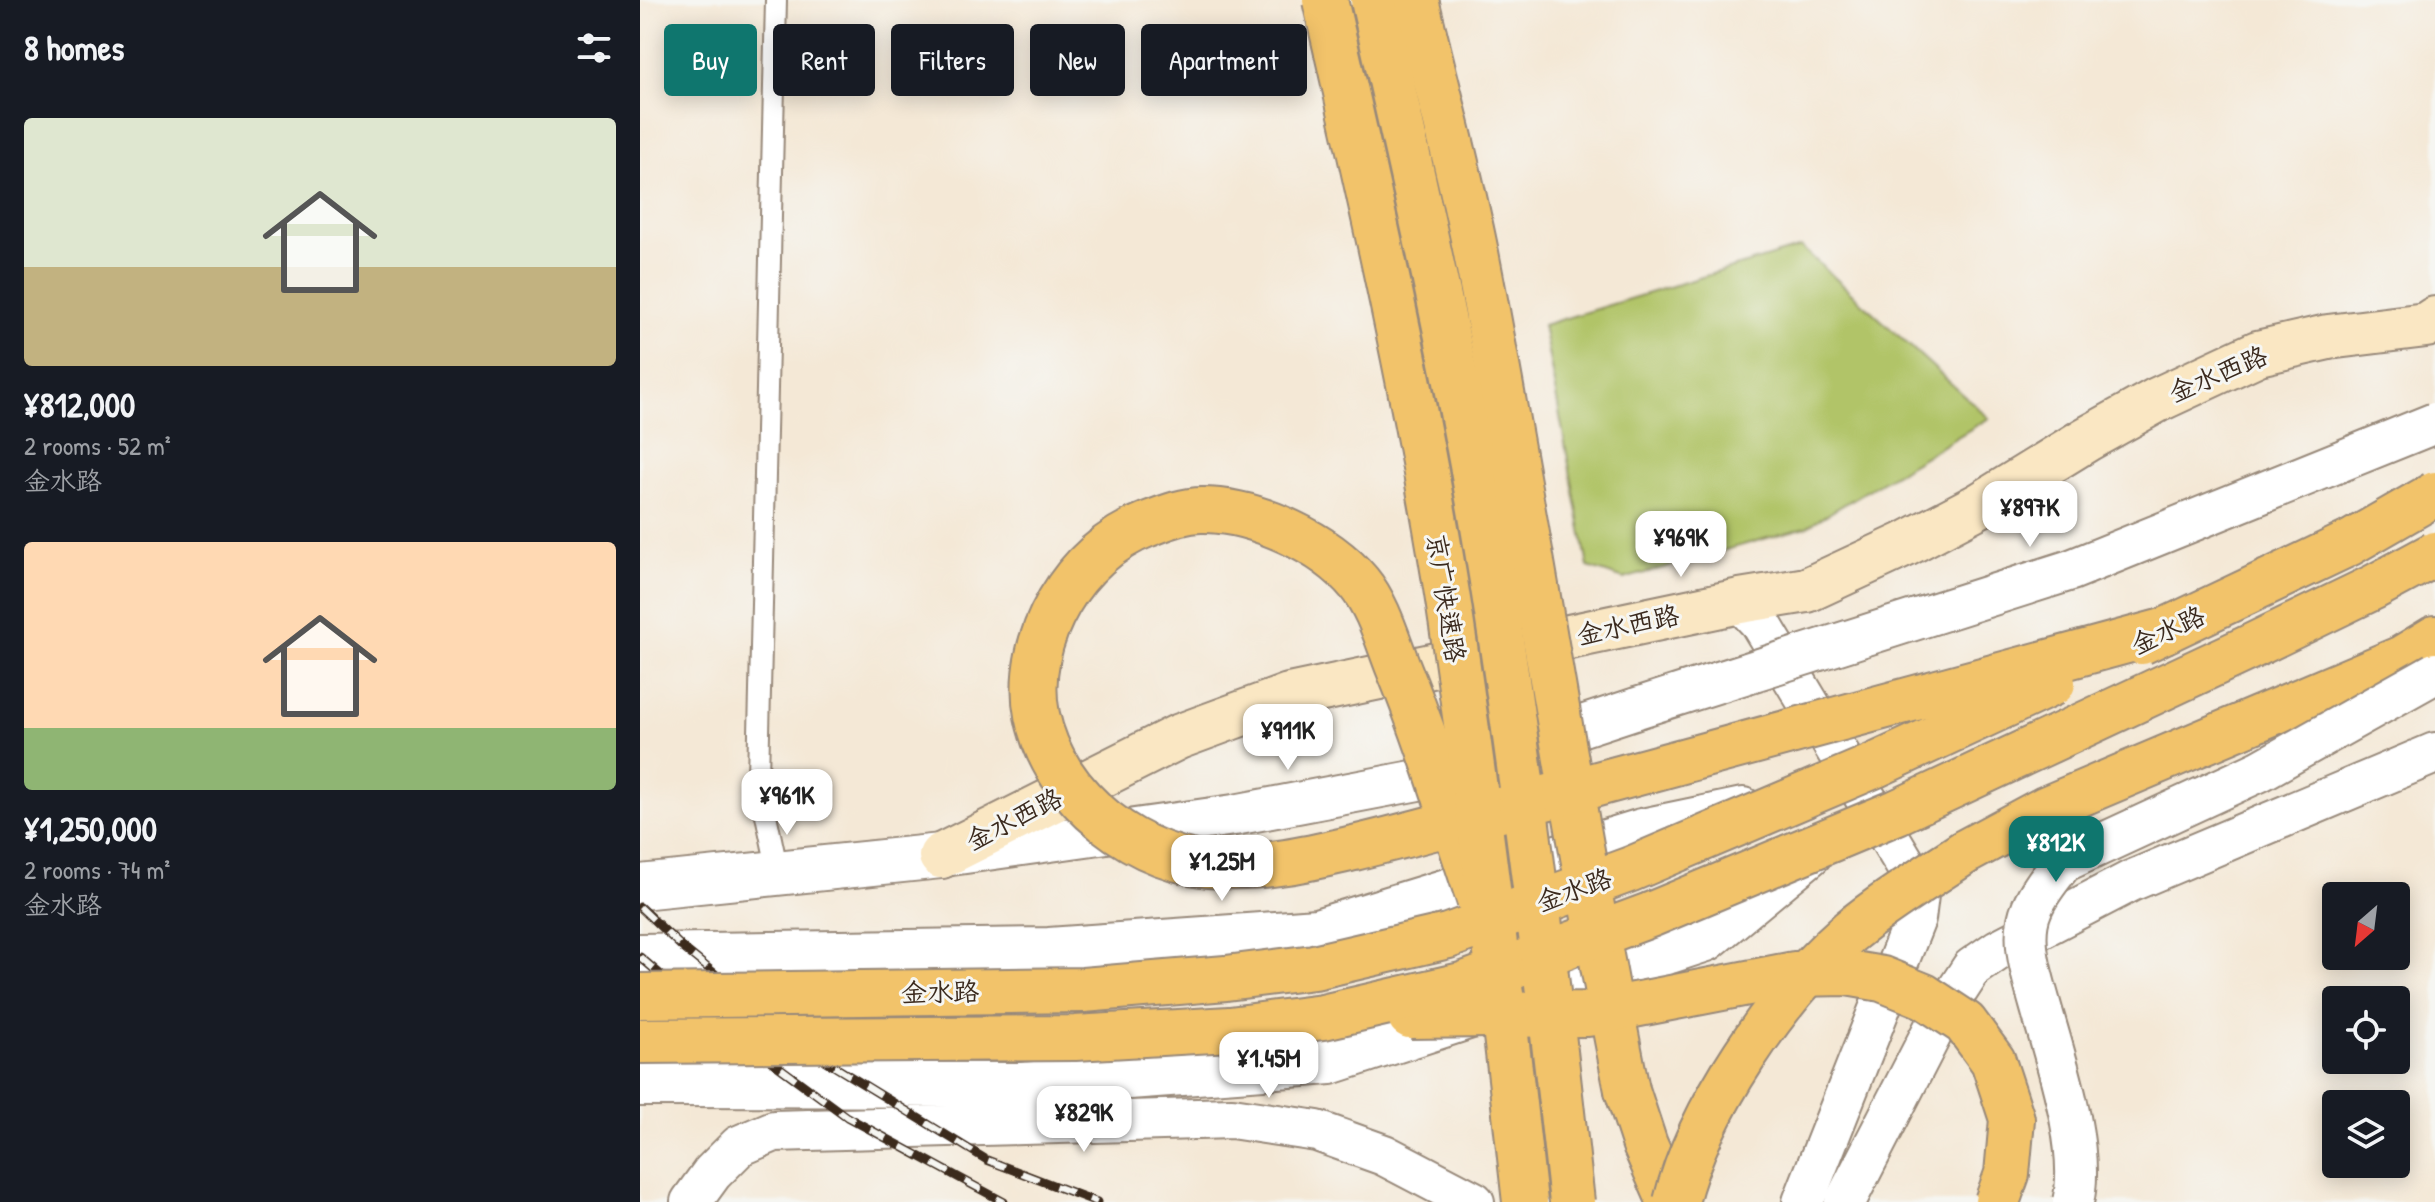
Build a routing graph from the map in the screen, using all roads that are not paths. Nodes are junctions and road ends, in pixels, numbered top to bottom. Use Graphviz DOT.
graph roads {
  1 [pos="776,0"];
  2 [pos="1325,0"];
  3 [pos="1373,0"];
  4 [pos="1416,0"];
  5 [pos="2435,319"];
  6 [pos="2435,423"];
  7 [pos="2435,494"];
  8 [pos="2435,554"];
  9 [pos="1740,601"];
  10 [pos="2167,630"];
  11 [pos="2435,638"];
  12 [pos="2435,673"];
  13 [pos="2435,753"];
  14 [pos="1793,801"];
  15 [pos="1820,844"];
  16 [pos="941,856"];
  17 [pos="778,872"];
  18 [pos="640,887"];
  19 [pos="1496,947"];
  20 [pos="640,956"];
  21 [pos="640,996"];
  22 [pos="1323,1017"];
  23 [pos="640,1041"];
  24 [pos="640,1084"];
  25 [pos="691,1202"];
  26 [pos="1474,1202"];
  27 [pos="1525,1202"];
  28 [pos="1572,1202"];
  29 [pos="1670,1202"];
  30 [pos="1676,1202"];
  31 [pos="1803,1202"];
  32 [pos="1845,1202"];
  33 [pos="1997,1202"];
  34 [pos="2073,1202"];
  1 -- 17 [label="lane"];
  2 -- 19 [label="main road, 京广快速路, bridge"];
  3 -- 28 [label="main road, 京广快速路, bridge"];
  4 -- 29 [label="main road, bridge"];
  5 -- 9 [label="main road, 金水西路"];
  6 -- 16 [label="street, bridge"];
  7 -- 10 [label="main road, 金水路, bridge"];
  8 -- 15 [label="main road, 金水路, bridge"];
  9 -- 16 [label="main road, 金水西路"];
  9 -- 31 [label="street"];
  10 -- 14 [label="main road, 金水路, bridge"];
  10 -- 19 [label="main road, bridge"];
  11 -- 30 [label="main road, bridge"];
  12 -- 34 [label="street, bridge"];
  13 -- 32 [label="street"];
  14 -- 20 [label="street"];
  14 -- 21 [label="main road, 金水路, bridge"];
  15 -- 22 [label="main road, 金水路, bridge"];
  15 -- 24 [label="street"];
  16 -- 17 [label="street"];
  17 -- 18 [label="street"];
  19 -- 27 [label="main road, 京广快速路, bridge"];
  22 -- 23 [label="main road, 金水路, bridge"];
  22 -- 33 [label="main road, bridge"];
  25 -- 26 [label="street"];
}
